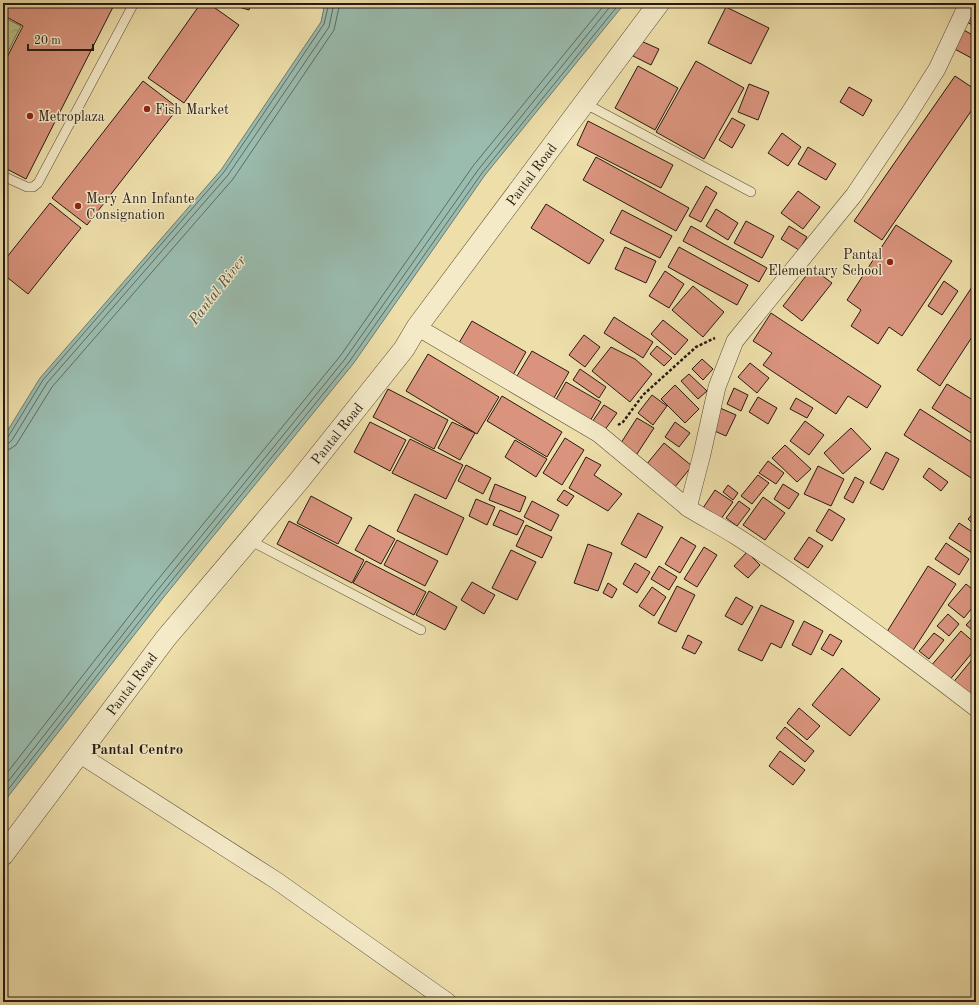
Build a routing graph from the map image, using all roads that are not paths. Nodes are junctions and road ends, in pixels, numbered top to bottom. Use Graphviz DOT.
graph roads {
  1 [pos="134,3"];
  2 [pos="659,3"];
  3 [pos="968,3"];
  4 [pos="584,103"];
  5 [pos="3,176"];
  6 [pos="751,192"];
  7 [pos="417,327"];
  8 [pos="688,508"];
  9 [pos="249,540"];
  10 [pos="421,630"];
  11 [pos="976,708"];
  12 [pos="79,754"];
  13 [pos="3,855"];
  14 [pos="448,1002"];
  1 -- 5 [label="lane"];
  2 -- 4 [label="street, Pantal Road"];
  3 -- 8 [label="street"];
  4 -- 6 [label="lane"];
  4 -- 7 [label="street, Pantal Road"];
  7 -- 8 [label="street"];
  7 -- 9 [label="street, Pantal Road"];
  8 -- 11 [label="street"];
  9 -- 10 [label="lane"];
  9 -- 12 [label="street, Pantal Road"];
  12 -- 13 [label="street, Pantal Road"];
  12 -- 14 [label="street"];
}
